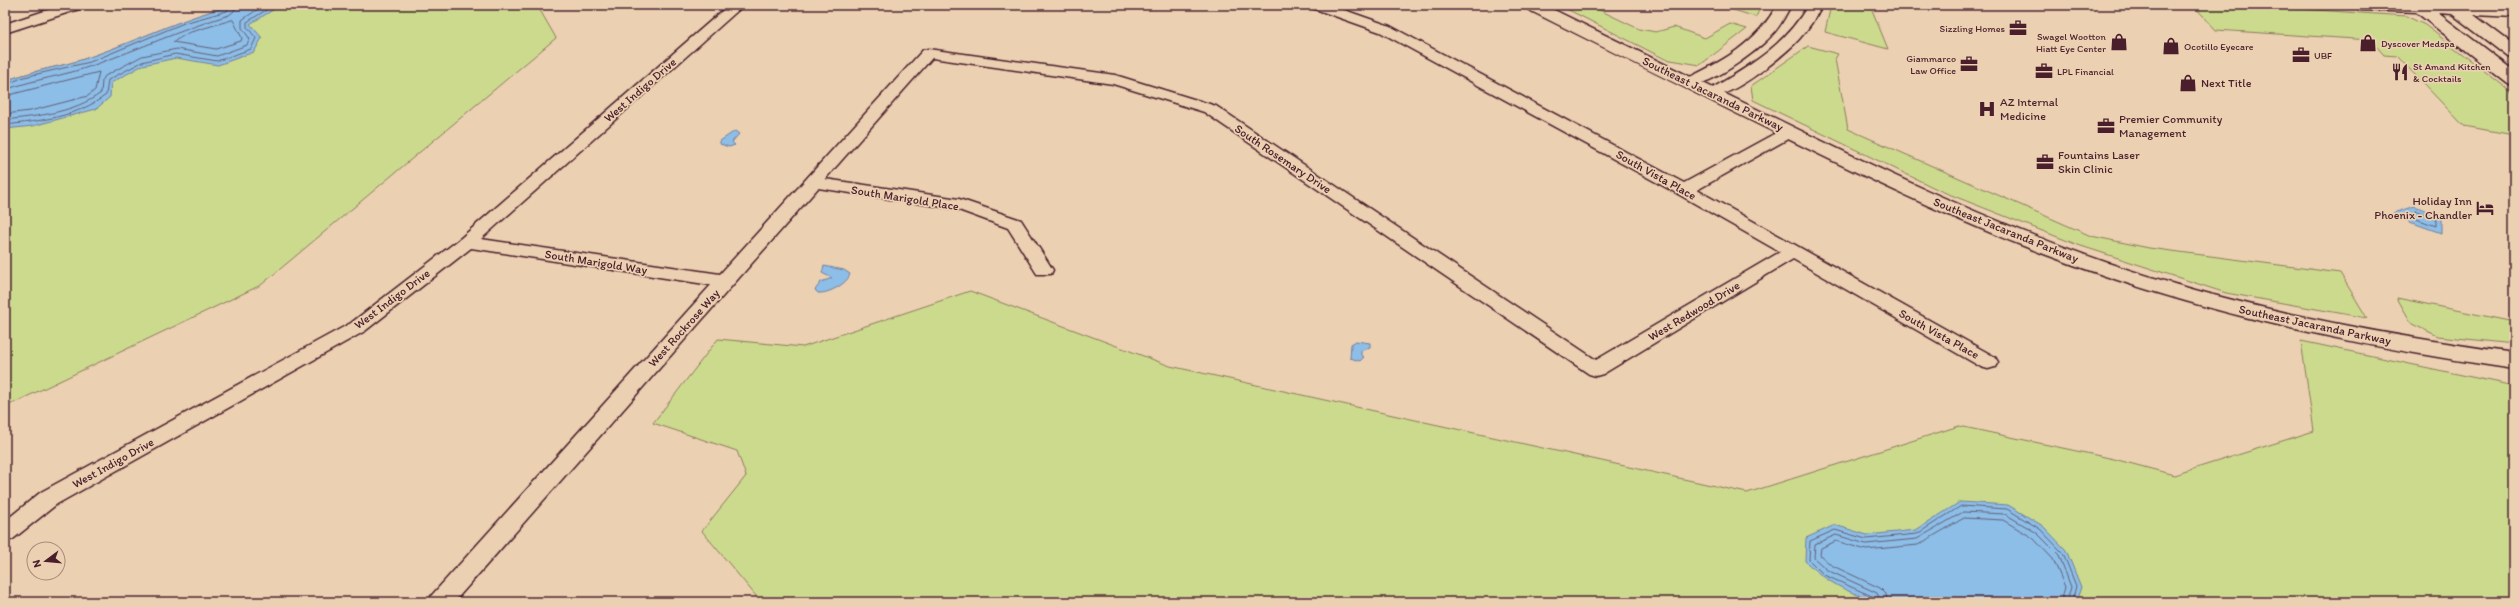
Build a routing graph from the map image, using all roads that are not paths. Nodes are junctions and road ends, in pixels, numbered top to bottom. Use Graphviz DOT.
graph roads {
  1 [pos="77,5"];
  2 [pos="737,5"];
  3 [pos="1316,5"];
  4 [pos="1531,5"];
  5 [pos="1784,5"];
  6 [pos="1815,5"];
  7 [pos="2360,5"];
  8 [pos="2419,7"];
  9 [pos="2454,8"];
  10 [pos="2514,12"];
  11 [pos="5,29"];
  12 [pos="928,53"];
  13 [pos="2514,53"];
  14 [pos="2514,80"];
  15 [pos="1691,82"];
  16 [pos="1714,93"];
  17 [pos="1789,132"];
  18 [pos="812,182"];
  19 [pos="1684,190"];
  20 [pos="467,242"];
  21 [pos="1792,252"];
  22 [pos="1044,270"];
  23 [pos="726,281"];
  24 [pos="2514,361"];
  25 [pos="1988,362"];
  26 [pos="1596,369"];
  27 [pos="5,533"];
  28 [pos="440,602"];
  1 -- 11 [label="street"];
  2 -- 20 [label="street, West Indigo Drive"];
  3 -- 19 [label="street, South Vista Place"];
  4 -- 15 [label="street, Southeast Jacaranda Parkway"];
  5 -- 15 [label="street"];
  6 -- 16 [label="street"];
  7 -- 8 [label="street"];
  8 -- 9 [label="street"];
  8 -- 14 [label="street"];
  9 -- 10 [label="street"];
  9 -- 13 [label="street"];
  12 -- 18 [label="street, West Rockrose Way"];
  12 -- 26 [label="street, South Rosemary Drive"];
  15 -- 16 [label="street, Southeast Jacaranda Parkway"];
  16 -- 17 [label="street, Southeast Jacaranda Parkway"];
  17 -- 19 [label="street"];
  17 -- 24 [label="street, Southeast Jacaranda Parkway"];
  18 -- 22 [label="street, South Marigold Place"];
  18 -- 23 [label="street, West Rockrose Way"];
  19 -- 21 [label="street, South Vista Place"];
  20 -- 23 [label="street, South Marigold Way"];
  20 -- 27 [label="street, West Indigo Drive"];
  21 -- 25 [label="street, South Vista Place"];
  21 -- 26 [label="street, West Redwood Drive"];
  23 -- 28 [label="street, West Rockrose Way"];
}
